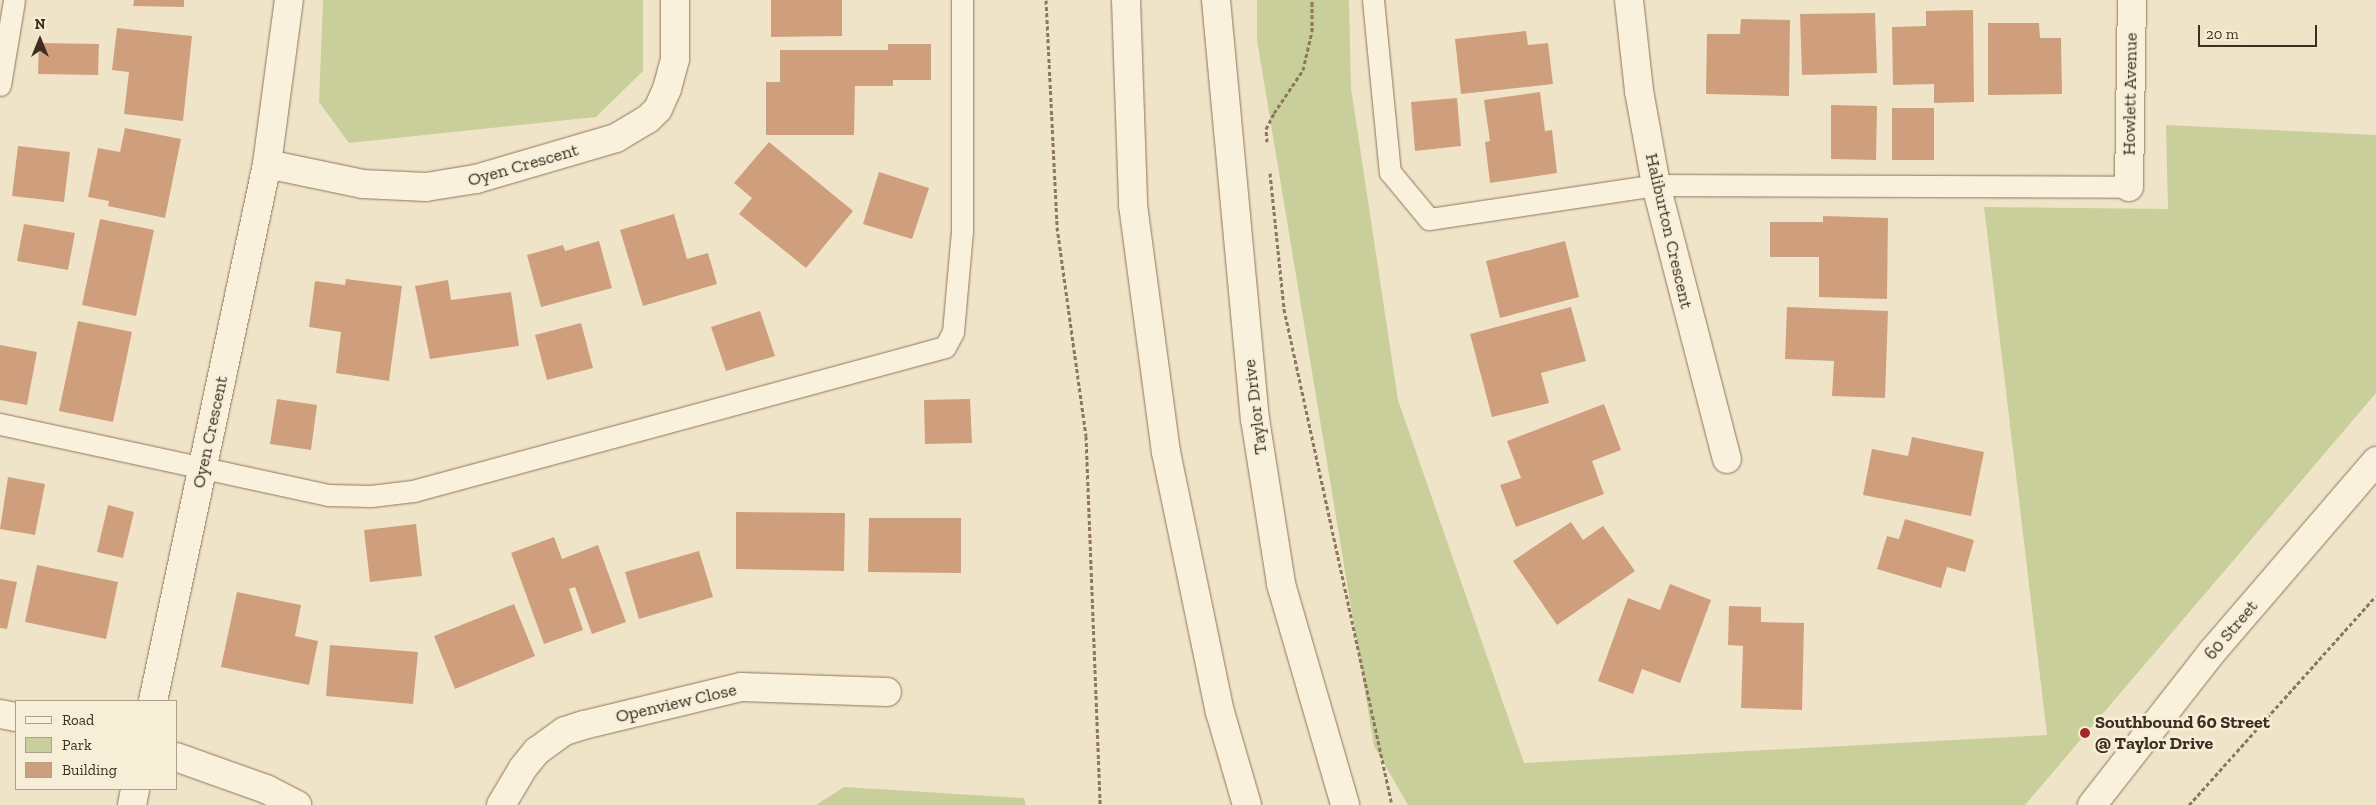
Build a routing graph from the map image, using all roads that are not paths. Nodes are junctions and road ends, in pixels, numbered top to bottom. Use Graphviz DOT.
graph roads {
  1 [pos="14,0"];
  2 [pos="290,0"];
  3 [pos="675,0"];
  4 [pos="962,0"];
  5 [pos="1126,0"];
  6 [pos="1216,0"];
  7 [pos="1373,0"];
  8 [pos="1629,0"];
  9 [pos="2132,0"];
  10 [pos="0,85"];
  11 [pos="267,164"];
  12 [pos="1656,185"];
  13 [pos="2129,187"];
  14 [pos="0,424"];
  15 [pos="1727,459"];
  16 [pos="2376,461"];
  17 [pos="202,468"];
  18 [pos="887,692"];
  19 [pos="153,700"];
  20 [pos="0,714"];
  21 [pos="15,718"];
  22 [pos="178,758"];
  23 [pos="135,790"];
  24 [pos="132,805"];
  25 [pos="297,805"];
  26 [pos="501,805"];
  27 [pos="1247,805"];
  28 [pos="1345,805"];
  29 [pos="2092,805"];
  1 -- 10 [label="lane"];
  2 -- 11 [label="street, Oyen Crescent"];
  3 -- 11 [label="street, Oyen Crescent"];
  4 -- 17 [label="lane"];
  5 -- 27 [label="street"];
  6 -- 28 [label="street, Taylor Drive"];
  7 -- 12 [label="lane"];
  8 -- 12 [label="street, Haliburton Crescent"];
  9 -- 13 [label="street, Howlett Avenue"];
  11 -- 17 [label="street, Oyen Crescent"];
  12 -- 13 [label="lane"];
  12 -- 15 [label="street, Haliburton Crescent"];
  14 -- 17 [label="lane"];
  16 -- 29 [label="street, 60 Street"];
  17 -- 19 [label="street, Oyen Crescent"];
  18 -- 26 [label="street, Openview Close"];
  20 -- 21 [label="street"];
  22 -- 25 [label="street"];
  23 -- 24 [label="street"];
}
